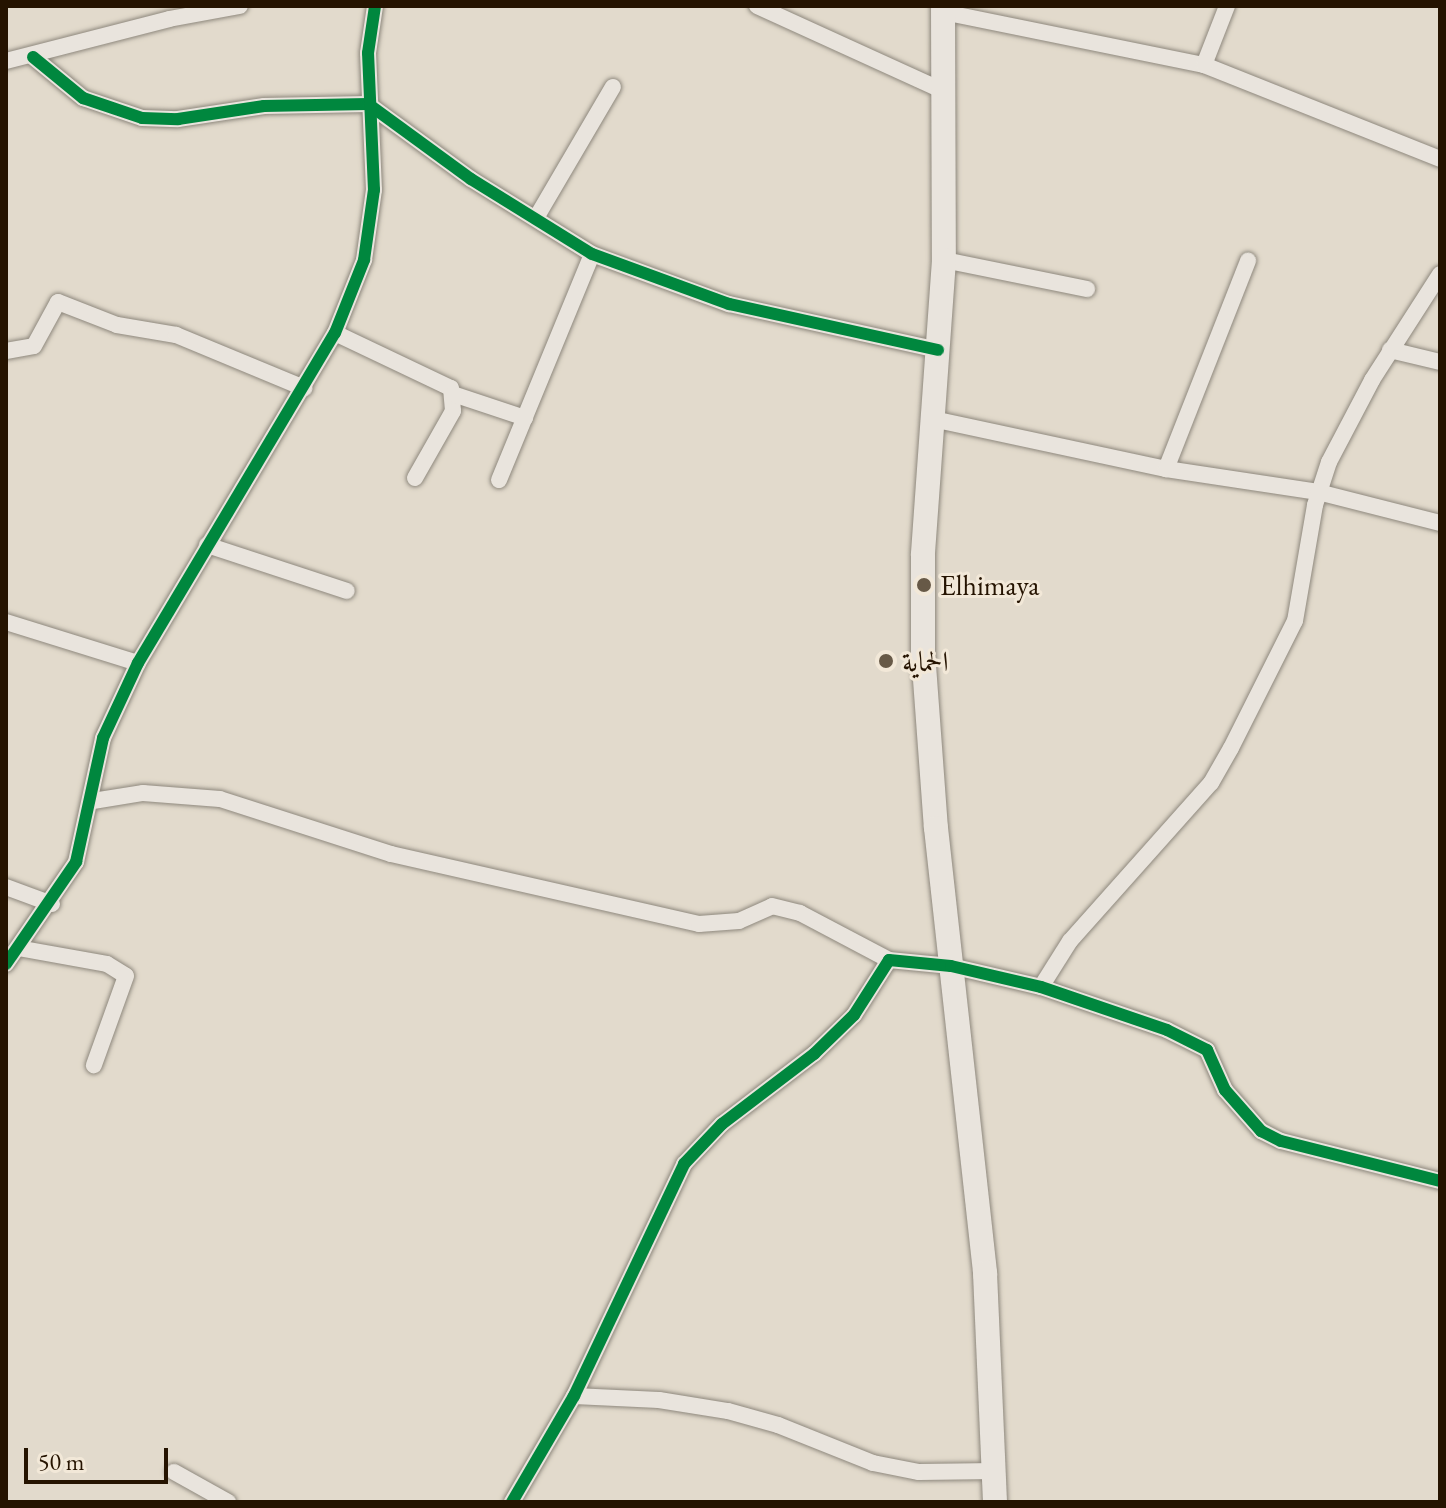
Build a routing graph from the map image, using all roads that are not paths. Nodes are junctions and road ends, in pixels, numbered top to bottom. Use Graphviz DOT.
graph roads {
  1 [pos="240,6"];
  2 [pos="375,6"];
  3 [pos="757,6"];
  4 [pos="1227,6"];
  5 [pos="943,9"];
  6 [pos="33,57"];
  7 [pos="6,61"];
  8 [pos="1204,65"];
  9 [pos="613,87"];
  10 [pos="946,92"];
  11 [pos="368,104"];
  12 [pos="1440,159"];
  13 [pos="536,218"];
  14 [pos="592,254"];
  15 [pos="944,260"];
  16 [pos="1248,261"];
  17 [pos="1440,274"];
  18 [pos="1087,289"];
  19 [pos="335,333"];
  20 [pos="938,350"];
  21 [pos="1390,350"];
  22 [pos="6,351"];
  23 [pos="1440,362"];
  24 [pos="304,388"];
  25 [pos="453,394"];
  26 [pos="525,418"];
  27 [pos="933,419"];
  28 [pos="1166,469"];
  29 [pos="415,478"];
  30 [pos="499,480"];
  31 [pos="1318,492"];
  32 [pos="1440,523"];
  33 [pos="207,545"];
  34 [pos="347,591"];
  35 [pos="6,622"];
  36 [pos="138,663"];
  37 [pos="93,801"];
  38 [pos="6,887"];
  39 [pos="52,904"];
  40 [pos="18,948"];
  41 [pos="889,960"];
  42 [pos="6,964"];
  43 [pos="951,966"];
  44 [pos="1041,987"];
  45 [pos="94,1065"];
  46 [pos="1440,1181"];
  47 [pos="574,1396"];
  48 [pos="996,1471"];
  49 [pos="174,1472"];
  50 [pos="228,1502"];
  51 [pos="512,1502"];
  52 [pos="995,1502"];
  1 -- 6 [label="street"];
  2 -- 11 [label="street"];
  3 -- 10 [label="street"];
  4 -- 8 [label="street"];
  5 -- 8 [label="street"];
  5 -- 10 [label="main road"];
  6 -- 7 [label="street"];
  6 -- 11 [label="street"];
  8 -- 12 [label="street"];
  9 -- 13 [label="street"];
  10 -- 15 [label="main road"];
  11 -- 13 [label="street"];
  11 -- 19 [label="street"];
  13 -- 14 [label="street"];
  14 -- 20 [label="street"];
  14 -- 26 [label="street"];
  15 -- 18 [label="street"];
  15 -- 20 [label="main road"];
  16 -- 28 [label="street"];
  17 -- 21 [label="street"];
  19 -- 24 [label="street"];
  19 -- 25 [label="street"];
  20 -- 27 [label="main road"];
  21 -- 23 [label="street"];
  21 -- 31 [label="street"];
  22 -- 24 [label="street"];
  24 -- 33 [label="street"];
  25 -- 26 [label="street"];
  25 -- 29 [label="street"];
  26 -- 30 [label="street"];
  27 -- 28 [label="street"];
  27 -- 43 [label="main road"];
  28 -- 31 [label="street"];
  31 -- 32 [label="street"];
  31 -- 44 [label="street"];
  33 -- 34 [label="street"];
  33 -- 36 [label="street"];
  35 -- 36 [label="street"];
  36 -- 37 [label="street"];
  37 -- 39 [label="street"];
  37 -- 41 [label="street"];
  38 -- 39 [label="street"];
  39 -- 40 [label="street"];
  40 -- 42 [label="street"];
  40 -- 45 [label="street"];
  41 -- 43 [label="street"];
  41 -- 47 [label="street"];
  43 -- 44 [label="street"];
  43 -- 48 [label="main road"];
  44 -- 46 [label="street"];
  47 -- 48 [label="street"];
  47 -- 51 [label="street"];
  48 -- 52 [label="main road"];
  49 -- 50 [label="street"];
}
